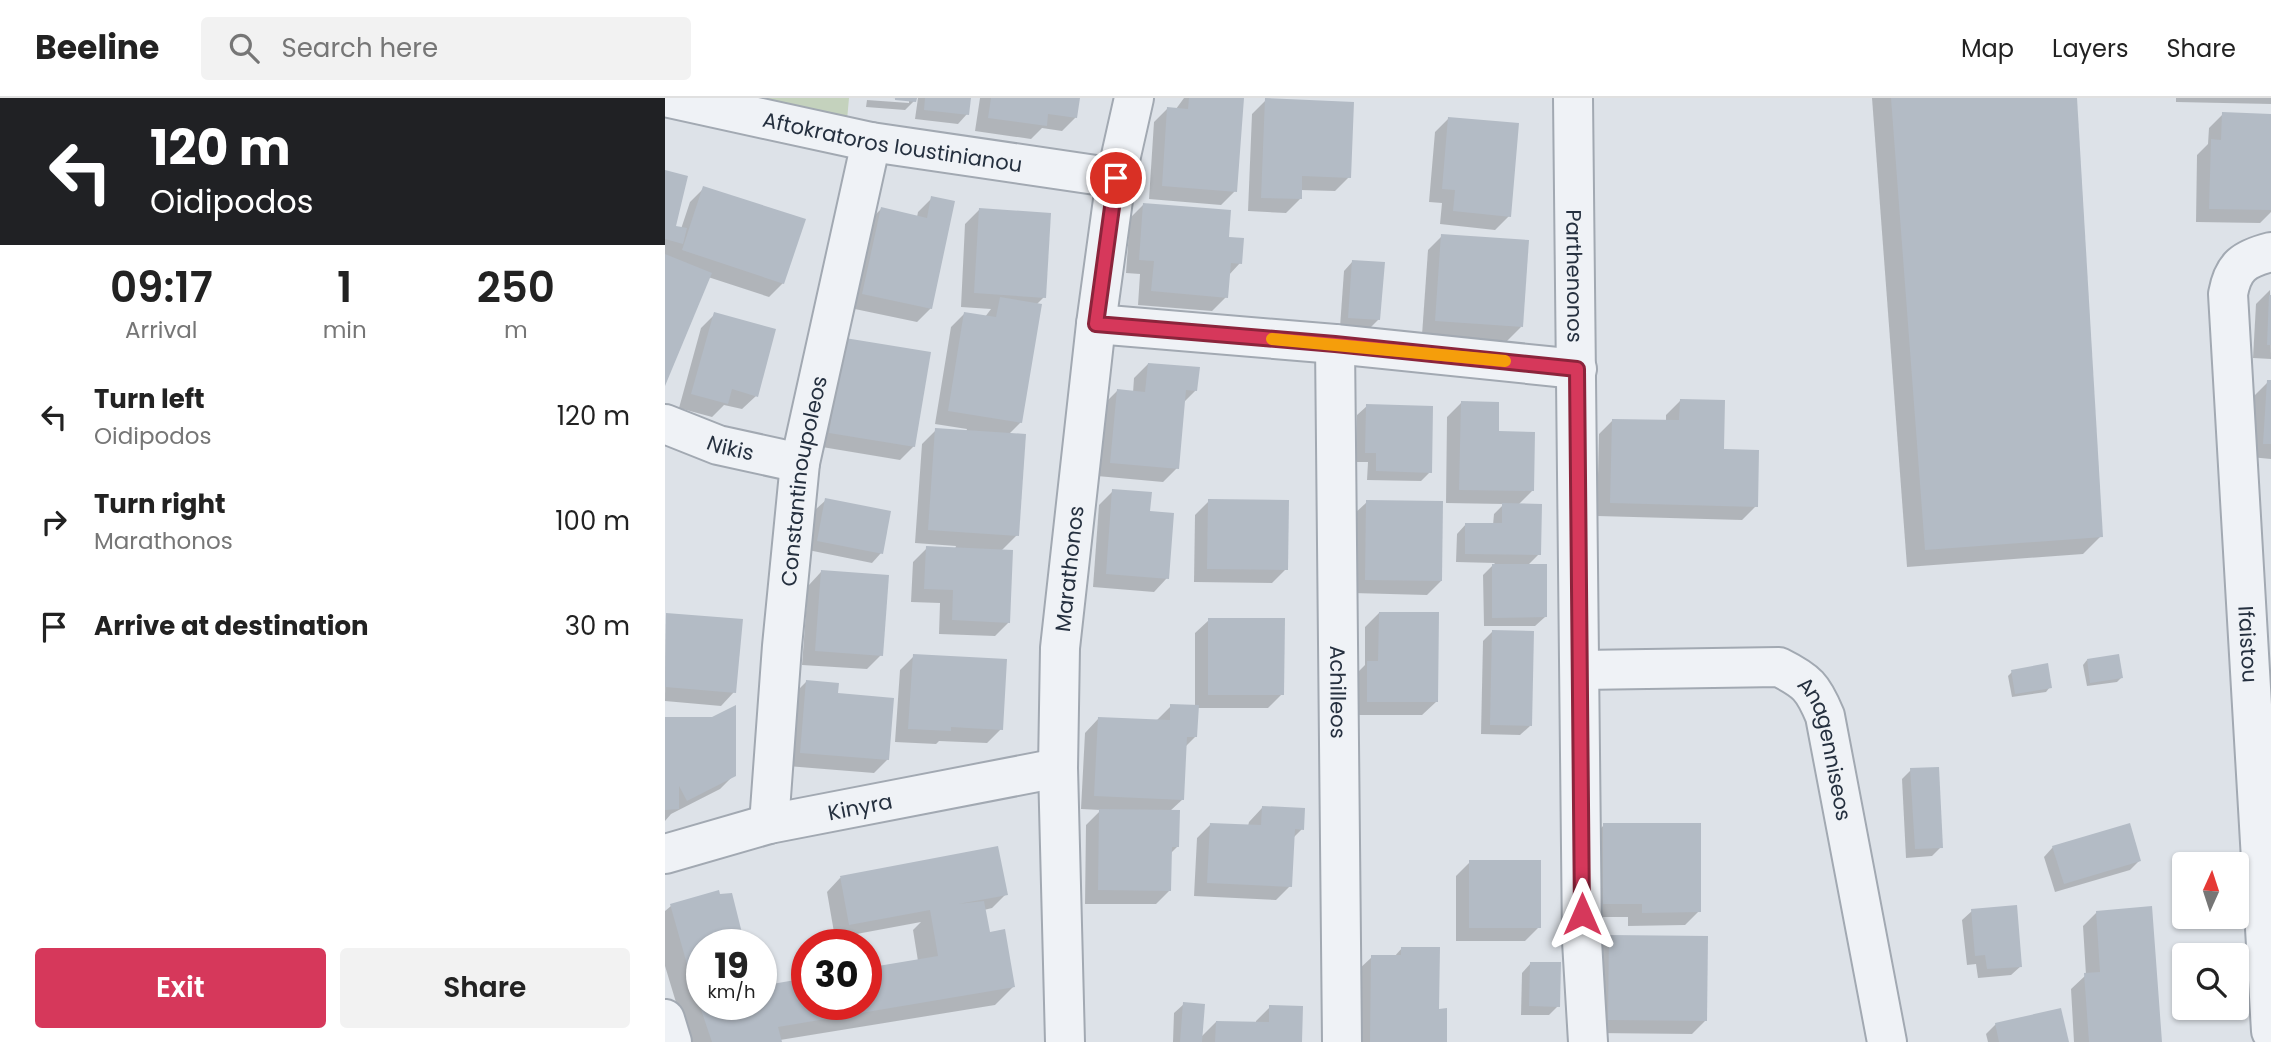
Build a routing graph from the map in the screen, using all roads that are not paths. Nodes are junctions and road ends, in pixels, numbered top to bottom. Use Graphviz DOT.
graph roads {
  1 [pos="669,98"];
  2 [pos="1134,98"];
  3 [pos="1573,98"];
  4 [pos="871,142"];
  5 [pos="1116,178"];
  6 [pos="2256,258"];
  7 [pos="1096,324"];
  8 [pos="1335,344"];
  9 [pos="1577,369"];
  10 [pos="665,424"];
  11 [pos="800,463"];
  12 [pos="2256,522"];
  13 [pos="1581,670"];
  14 [pos="1058,768"];
  15 [pos="769,824"];
  16 [pos="665,854"];
  17 [pos="665,1019"];
  18 [pos="2271,1031"];
  19 [pos="673,1042"];
  20 [pos="1065,1042"];
  21 [pos="1342,1042"];
  22 [pos="1588,1042"];
  23 [pos="1887,1042"];
  1 -- 4 [label="street, Aftokratoros Ioustinianou"];
  2 -- 5 [label="street, Marathonos"];
  3 -- 9 [label="street, Parthenonos"];
  4 -- 5 [label="street, Aftokratoros Ioustinianou"];
  4 -- 11 [label="street, Constantinoupoleos"];
  5 -- 7 [label="street, Marathonos"];
  6 -- 12 [label="street, Ifaistou"];
  7 -- 8 [label="street"];
  7 -- 14 [label="street, Marathonos"];
  8 -- 9 [label="street"];
  8 -- 21 [label="street, Achilleos"];
  9 -- 13 [label="street, Parthenonos"];
  10 -- 11 [label="street, Nikis"];
  11 -- 15 [label="street, Constantinoupoleos"];
  12 -- 18 [label="street, Ifaistou"];
  13 -- 22 [label="street, Parthenonos"];
  13 -- 23 [label="street, Anagenniseos"];
  14 -- 15 [label="street, Kinyra"];
  14 -- 20 [label="street, Marathonos"];
  15 -- 16 [label="street, Kinyra"];
  17 -- 19 [label="street"];
}
